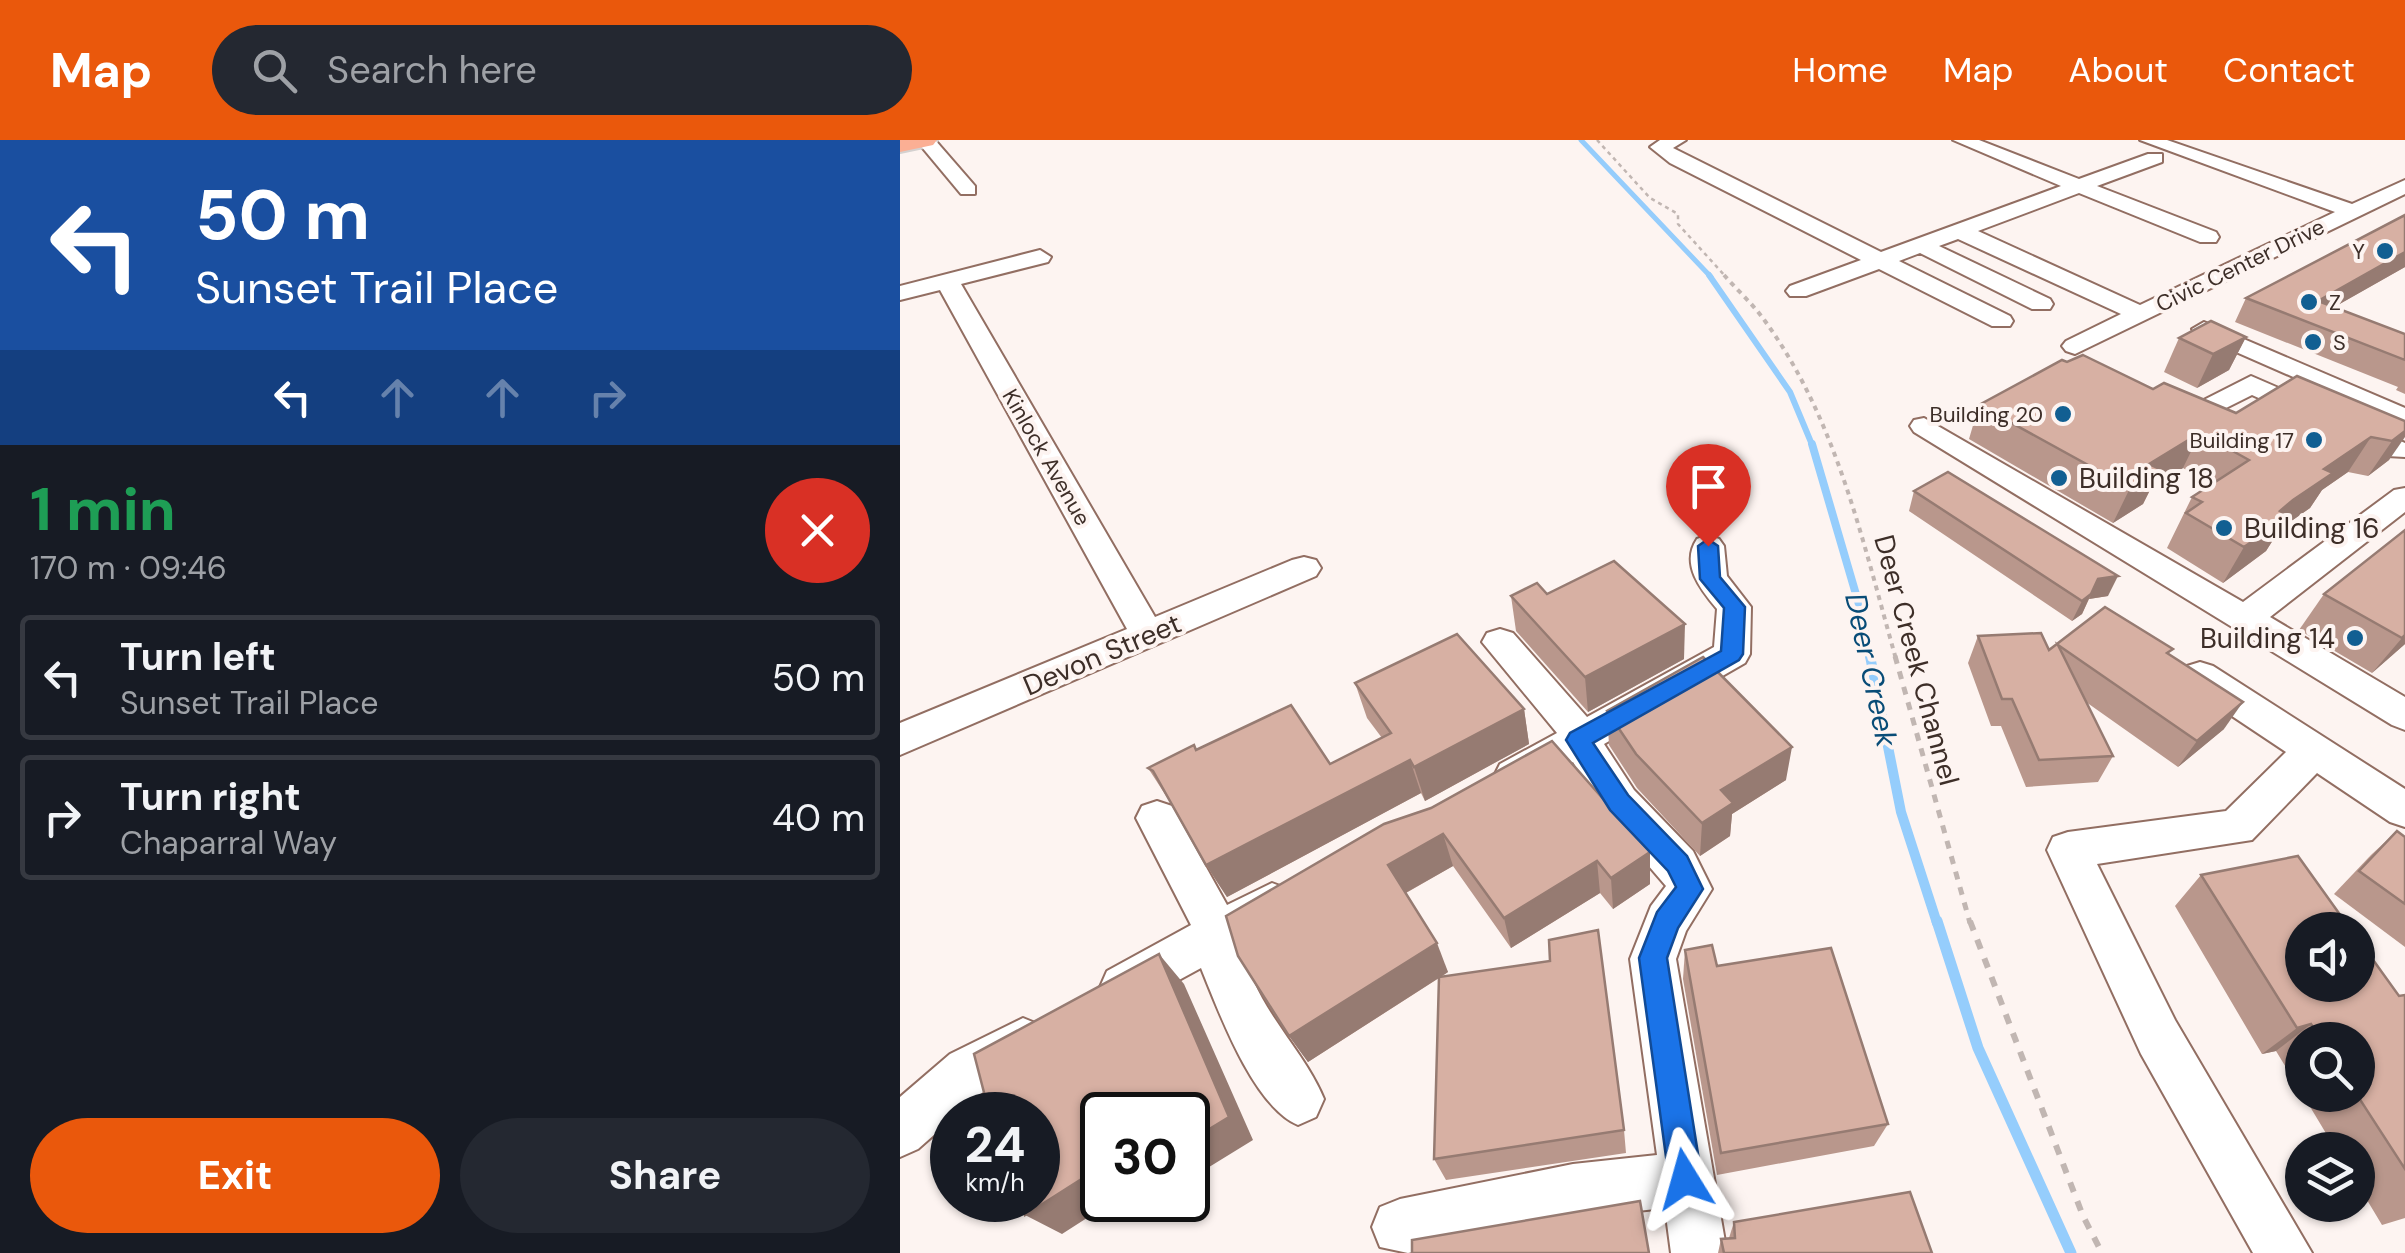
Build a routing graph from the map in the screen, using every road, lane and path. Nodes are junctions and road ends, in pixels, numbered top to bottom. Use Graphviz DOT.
graph roads {
  1 [pos="925,140"];
  2 [pos="1597,140"];
  3 [pos="1677,140"];
  4 [pos="1962,140"];
  5 [pos="900,145"];
  6 [pos="2037,146"];
  7 [pos="2152,149"];
  8 [pos="2005,157"];
  9 [pos="2078,186"];
  10 [pos="2405,186"];
  11 [pos="968,190"];
  12 [pos="2354,211"];
  13 [pos="1959,231"];
  14 [pos="2208,237"];
  15 [pos="1920,246"];
  16 [pos="1040,256"];
  17 [pos="1880,260"];
  18 [pos="947,281"];
  19 [pos="1798,291"];
  20 [pos="900,293"];
  21 [pos="2041,304"];
  22 [pos="2140,314"];
  23 [pos="2001,321"];
  24 [pos="2204,329"];
  25 [pos="2075,346"];
  26 [pos="2194,416"];
  27 [pos="2405,418"];
  28 [pos="1924,426"];
  29 [pos="2397,450"];
  30 [pos="2405,497"];
  31 [pos="1708,546"];
  32 [pos="1304,568"];
  33 [pos="2244,618"];
  34 [pos="1147,634"];
  35 [pos="1500,642"];
  36 [pos="2167,655"];
  37 [pos="2405,715"];
  38 [pos="900,740"];
  39 [pos="1578,740"];
  40 [pos="2314,750"];
  41 [pos="1475,797"];
  42 [pos="2405,810"];
  43 [pos="1156,818"];
  44 [pos="1300,886"];
  45 [pos="1219,934"];
  46 [pos="1298,1099"];
  47 [pos="900,1131"];
  48 [pos="1685,1179"];
  49 [pos="1400,1227"];
  50 [pos="1699,1253"];
  51 [pos="2102,1253"];
  52 [pos="2284,1253"];
  1 -- 5 [label="main road"];
  1 -- 11 [label="street"];
  2 -- 51 [label="path, Deer Creek Channel"];
  3 -- 17 [label="street"];
  4 -- 8 [label="street"];
  6 -- 8 [label="street"];
  7 -- 9 [label="street"];
  7 -- 12 [label="street"];
  8 -- 9 [label="street"];
  9 -- 13 [label="street"];
  9 -- 14 [label="street"];
  10 -- 12 [label="street, Civic Center Drive"];
  12 -- 22 [label="street, Civic Center Drive"];
  13 -- 15 [label="street"];
  13 -- 22 [label="street"];
  15 -- 17 [label="street"];
  15 -- 21 [label="street"];
  16 -- 18 [label="street"];
  17 -- 19 [label="street"];
  17 -- 23 [label="street"];
  18 -- 20 [label="street"];
  18 -- 34 [label="street, Kinlock Avenue"];
  22 -- 25 [label="street, Civic Center Drive"];
  24 -- 27 [label="street"];
  26 -- 29 [label="street"];
  28 -- 33 [label="street"];
  30 -- 33 [label="street"];
  31 -- 39 [label="street"];
  32 -- 34 [label="street, Devon Street"];
  33 -- 37 [label="street"];
  34 -- 38 [label="street, Devon Street"];
  35 -- 39 [label="street"];
  36 -- 40 [label="street"];
  39 -- 41 [label="street"];
  39 -- 48 [label="street"];
  40 -- 42 [label="street"];
  40 -- 52 [label="street"];
  43 -- 45 [label="street"];
  44 -- 45 [label="street"];
  45 -- 46 [label="street"];
  45 -- 47 [label="street"];
  48 -- 49 [label="street"];
  48 -- 50 [label="street"];
}
